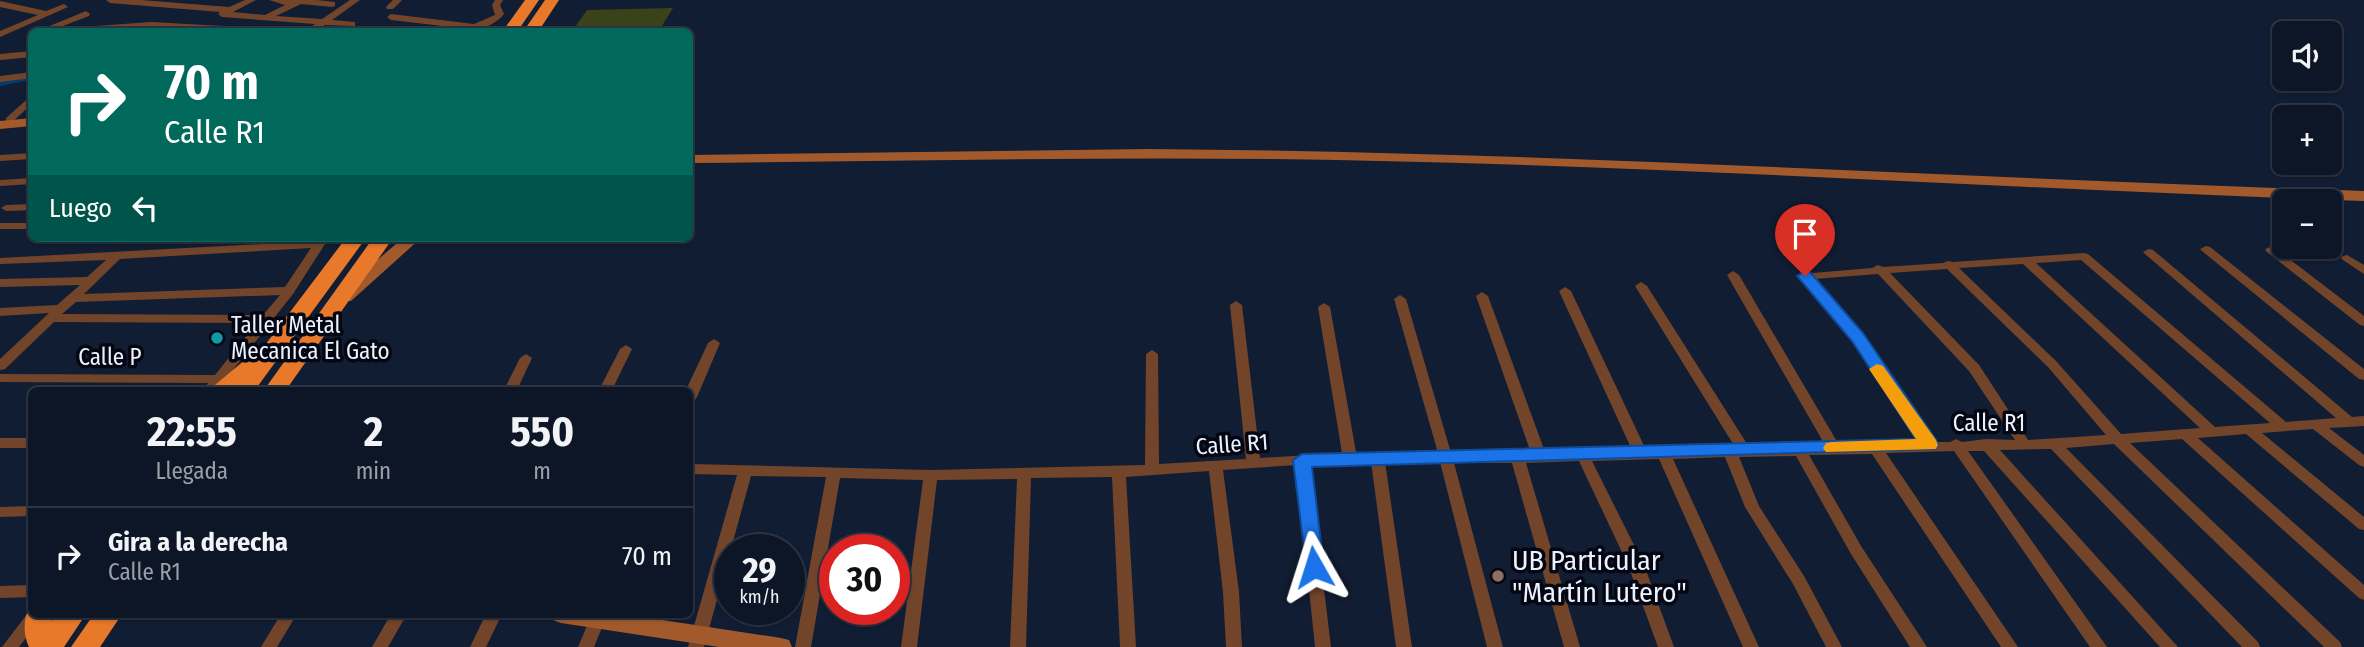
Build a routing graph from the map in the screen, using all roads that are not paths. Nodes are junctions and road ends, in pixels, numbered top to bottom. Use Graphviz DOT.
graph roads {
  1 [pos="110,0"];
  2 [pos="199,0"];
  3 [pos="252,0"];
  4 [pos="273,0"];
  5 [pos="356,0"];
  6 [pos="398,0"];
  7 [pos="499,0"];
  8 [pos="532,0"];
  9 [pos="552,0"];
  10 [pos="299,2"];
  11 [pos="0,4"];
  12 [pos="332,4"];
  13 [pos="188,6"];
  14 [pos="64,7"];
  15 [pos="226,12"];
  16 [pos="47,14"];
  17 [pos="86,14"];
  18 [pos="110,17"];
  19 [pos="264,18"];
  20 [pos="323,22"];
  21 [pos="352,24"];
  22 [pos="201,26"];
  23 [pos="49,28"];
  24 [pos="80,28"];
  25 [pos="138,28"];
  26 [pos="221,28"];
  27 [pos="315,28"];
  28 [pos="467,28"];
  29 [pos="474,28"];
  30 [pos="512,28"];
  31 [pos="533,28"];
  32 [pos="2,32"];
  33 [pos="28,33"];
  34 [pos="28,54"];
  35 [pos="0,57"];
  36 [pos="28,76"];
  37 [pos="0,79"];
  38 [pos="28,101"];
  39 [pos="28,121"];
  40 [pos="3,122"];
  41 [pos="693,149"];
  42 [pos="932,149"];
  43 [pos="28,156"];
  44 [pos="0,158"];
  45 [pos="693,159"];
  46 [pos="1661,160"];
  47 [pos="28,180"];
  48 [pos="0,183"];
  49 [pos="2364,185"];
  50 [pos="2364,196"];
  51 [pos="28,207"];
  52 [pos="6,208"];
  53 [pos="0,226"];
  54 [pos="28,226"];
  55 [pos="262,242"];
  56 [pos="353,242"];
  57 [pos="380,242"];
  58 [pos="407,242"];
  59 [pos="2206,249"];
  60 [pos="2271,250"];
  61 [pos="2149,252"];
  62 [pos="116,257"];
  63 [pos="2347,258"];
  64 [pos="0,261"];
  65 [pos="2027,261"];
  66 [pos="1948,264"];
  67 [pos="1878,268"];
  68 [pos="2364,271"];
  69 [pos="1733,275"];
  70 [pos="89,281"];
  71 [pos="0,283"];
  72 [pos="1641,286"];
  73 [pos="289,291"];
  74 [pos="1565,292"];
  75 [pos="1482,296"];
  76 [pos="72,298"];
  77 [pos="1400,299"];
  78 [pos="1236,305"];
  79 [pos="1324,307"];
  80 [pos="332,309"];
  81 [pos="0,312"];
  82 [pos="55,313"];
  83 [pos="268,319"];
  84 [pos="2364,322"];
  85 [pos="713,342"];
  86 [pos="626,349"];
  87 [pos="273,350"];
  88 [pos="1152,354"];
  89 [pos="526,358"];
  90 [pos="0,366"];
  91 [pos="2364,376"];
  92 [pos="0,378"];
  93 [pos="220,385"];
  94 [pos="245,387"];
  95 [pos="277,387"];
  96 [pos="512,387"];
  97 [pos="607,387"];
  98 [pos="693,390"];
  99 [pos="2364,421"];
  100 [pos="2349,422"];
  101 [pos="2316,425"];
  102 [pos="2283,427"];
  103 [pos="2248,429"];
  104 [pos="2211,432"];
  105 [pos="2185,434"];
  106 [pos="2118,440"];
  107 [pos="0,443"];
  108 [pos="28,443"];
  109 [pos="1956,444"];
  110 [pos="1986,444"];
  111 [pos="2024,444"];
  112 [pos="2054,444"];
  113 [pos="1929,445"];
  114 [pos="1875,447"];
  115 [pos="1835,448"];
  116 [pos="1799,449"];
  117 [pos="1737,451"];
  118 [pos="1663,453"];
  119 [pos="1641,454"];
  120 [pos="1539,456"];
  121 [pos="1583,456"];
  122 [pos="1350,457"];
  123 [pos="1377,457"];
  124 [pos="1518,457"];
  125 [pos="1446,458"];
  126 [pos="1302,460"];
  127 [pos="2364,462"];
  128 [pos="1254,464"];
  129 [pos="1215,466"];
  130 [pos="693,469"];
  131 [pos="1153,470"];
  132 [pos="745,472"];
  133 [pos="1119,472"];
  134 [pos="1024,474"];
  135 [pos="833,475"];
  136 [pos="931,475"];
  137 [pos="28,511"];
  138 [pos="0,512"];
  139 [pos="2364,525"];
  140 [pos="28,591"];
  141 [pos="0,592"];
  142 [pos="2364,594"];
  143 [pos="34,618"];
  144 [pos="37,618"];
  145 [pos="70,618"];
  146 [pos="106,618"];
  147 [pos="287,618"];
  148 [pos="397,618"];
  149 [pos="492,618"];
  150 [pos="598,618"];
  151 [pos="602,618"];
  152 [pos="698,640"];
  153 [pos="11,646"];
  154 [pos="46,647"];
  155 [pos="85,647"];
  156 [pos="269,647"];
  157 [pos="380,647"];
  158 [pos="478,647"];
  159 [pos="586,647"];
  160 [pos="781,647"];
  161 [pos="803,647"];
  162 [pos="909,647"];
  163 [pos="1018,647"];
  164 [pos="1128,647"];
  165 [pos="1234,647"];
  166 [pos="1323,647"];
  167 [pos="1404,647"];
  168 [pos="1494,647"];
  169 [pos="1572,647"];
  170 [pos="1666,647"];
  171 [pos="1751,647"];
  172 [pos="1834,647"];
  173 [pos="1919,647"];
  174 [pos="2010,647"];
  175 [pos="2099,647"];
  176 [pos="2170,647"];
  177 [pos="2252,647"];
  178 [pos="2334,647"];
  1 -- 13 [label="street"];
  2 -- 13 [label="street"];
  3 -- 15 [label="street"];
  4 -- 10 [label="street"];
  5 -- 20 [label="street"];
  6 -- 28 [label="street"];
  7 -- 29 [label="street"];
  8 -- 30 [label="highway"];
  9 -- 31 [label="highway"];
  10 -- 12 [label="street"];
  10 -- 19 [label="street"];
  11 -- 16 [label="street"];
  13 -- 15 [label="street"];
  14 -- 16 [label="street"];
  15 -- 19 [label="street"];
  15 -- 22 [label="street"];
  16 -- 32 [label="street"];
  17 -- 23 [label="street"];
  18 -- 24 [label="street"];
  19 -- 20 [label="street"];
  20 -- 21 [label="street"];
  20 -- 27 [label="street"];
  22 -- 25 [label="street"];
  22 -- 26 [label="street"];
  32 -- 33 [label="street"];
  34 -- 35 [label="street"];
  36 -- 37 [label="street"];
  38 -- 40 [label="street"];
  39 -- 40 [label="street"];
  41 -- 42 [label="street"];
  42 -- 45 [label="street"];
  42 -- 46 [label="street"];
  43 -- 44 [label="street"];
  46 -- 49 [label="street"];
  46 -- 50 [label="street"];
  47 -- 48 [label="street"];
  51 -- 52 [label="street"];
  53 -- 54 [label="street"];
  55 -- 62 [label="street"];
  55 -- 73 [label="street"];
  56 -- 87 [label="highway"];
  57 -- 80 [label="highway"];
  58 -- 80 [label="street"];
  59 -- 91 [label="street"];
  60 -- 84 [label="street"];
  61 -- 100 [label="street"];
  62 -- 64 [label="street"];
  62 -- 70 [label="street"];
  63 -- 68 [label="street"];
  65 -- 66 [label="street"];
  65 -- 102 [label="street"];
  65 -- 104 [label="street"];
  66 -- 67 [label="street"];
  66 -- 106 [label="street"];
  67 -- 111 [label="street"];
  67 -- 113 [label="street"];
  69 -- 115 [label="street"];
  70 -- 71 [label="street"];
  70 -- 76 [label="street"];
  72 -- 117 [label="street"];
  73 -- 76 [label="street"];
  73 -- 83 [label="street"];
  74 -- 119 [label="street"];
  75 -- 120 [label="street"];
  76 -- 82 [label="street"];
  77 -- 125 [label="street"];
  78 -- 128 [label="street"];
  79 -- 122 [label="street"];
  80 -- 95 [label="highway"];
  81 -- 82 [label="street"];
  82 -- 83 [label="street"];
  82 -- 90 [label="street"];
  83 -- 93 [label="street"];
  85 -- 98 [label="street"];
  86 -- 97 [label="street"];
  87 -- 93 [label="highway"];
  87 -- 94 [label="highway"];
  88 -- 131 [label="street"];
  89 -- 96 [label="street"];
  92 -- 93 [label="street, Calle P"];
  99 -- 100 [label="street, Calle R1"];
  100 -- 101 [label="street, Calle R1"];
  101 -- 102 [label="street, Calle R1"];
  101 -- 127 [label="street"];
  102 -- 103 [label="street, Calle R1"];
  103 -- 104 [label="street, Calle R1"];
  103 -- 139 [label="street"];
  104 -- 105 [label="street, Calle R1"];
  105 -- 106 [label="street, Calle R1"];
  105 -- 142 [label="street"];
  106 -- 112 [label="street, Calle R1"];
  106 -- 178 [label="street"];
  107 -- 108 [label="street"];
  109 -- 110 [label="street, Calle R1"];
  109 -- 113 [label="street, Calle R1"];
  109 -- 175 [label="street"];
  110 -- 111 [label="street, Calle R1"];
  110 -- 176 [label="street"];
  111 -- 112 [label="street, Calle R1"];
  112 -- 177 [label="street"];
  113 -- 114 [label="street, Calle R1"];
  114 -- 115 [label="street, Calle R1"];
  114 -- 174 [label="street"];
  115 -- 116 [label="street, Calle R1"];
  116 -- 117 [label="street, Calle R1"];
  116 -- 173 [label="street"];
  117 -- 118 [label="street, Calle R1"];
  117 -- 172 [label="street"];
  118 -- 119 [label="street, Calle R1"];
  118 -- 171 [label="street"];
  119 -- 121 [label="street, Calle R1"];
  120 -- 121 [label="street, Calle R1"];
  120 -- 124 [label="street, Calle R1"];
  121 -- 170 [label="street"];
  122 -- 123 [label="street, Calle R1"];
  122 -- 126 [label="street, Calle R1"];
  123 -- 125 [label="street, Calle R1"];
  123 -- 167 [label="street"];
  124 -- 125 [label="street, Calle R1"];
  124 -- 169 [label="street"];
  125 -- 168 [label="street"];
  126 -- 128 [label="street, Calle R1"];
  126 -- 166 [label="street"];
  128 -- 129 [label="street, Calle R1"];
  129 -- 131 [label="street, Calle R1"];
  129 -- 165 [label="street"];
  130 -- 132 [label="street, Calle R1"];
  131 -- 133 [label="street, Calle R1"];
  132 -- 135 [label="street, Calle R1"];
  132 -- 152 [label="street"];
  133 -- 134 [label="street, Calle R1"];
  133 -- 164 [label="street"];
  134 -- 136 [label="street, Calle R1"];
  134 -- 163 [label="street"];
  135 -- 136 [label="street, Calle R1"];
  135 -- 161 [label="street"];
  136 -- 162 [label="street"];
  137 -- 138 [label="street"];
  140 -- 141 [label="street"];
  143 -- 153 [label="street"];
  144 -- 154 [label="highway"];
  145 -- 154 [label="highway"];
  146 -- 155 [label="highway"];
  147 -- 156 [label="street"];
  148 -- 157 [label="street"];
  149 -- 158 [label="street"];
  150 -- 159 [label="street"];
  151 -- 152 [label="street"];
  152 -- 160 [label="street"];
}
